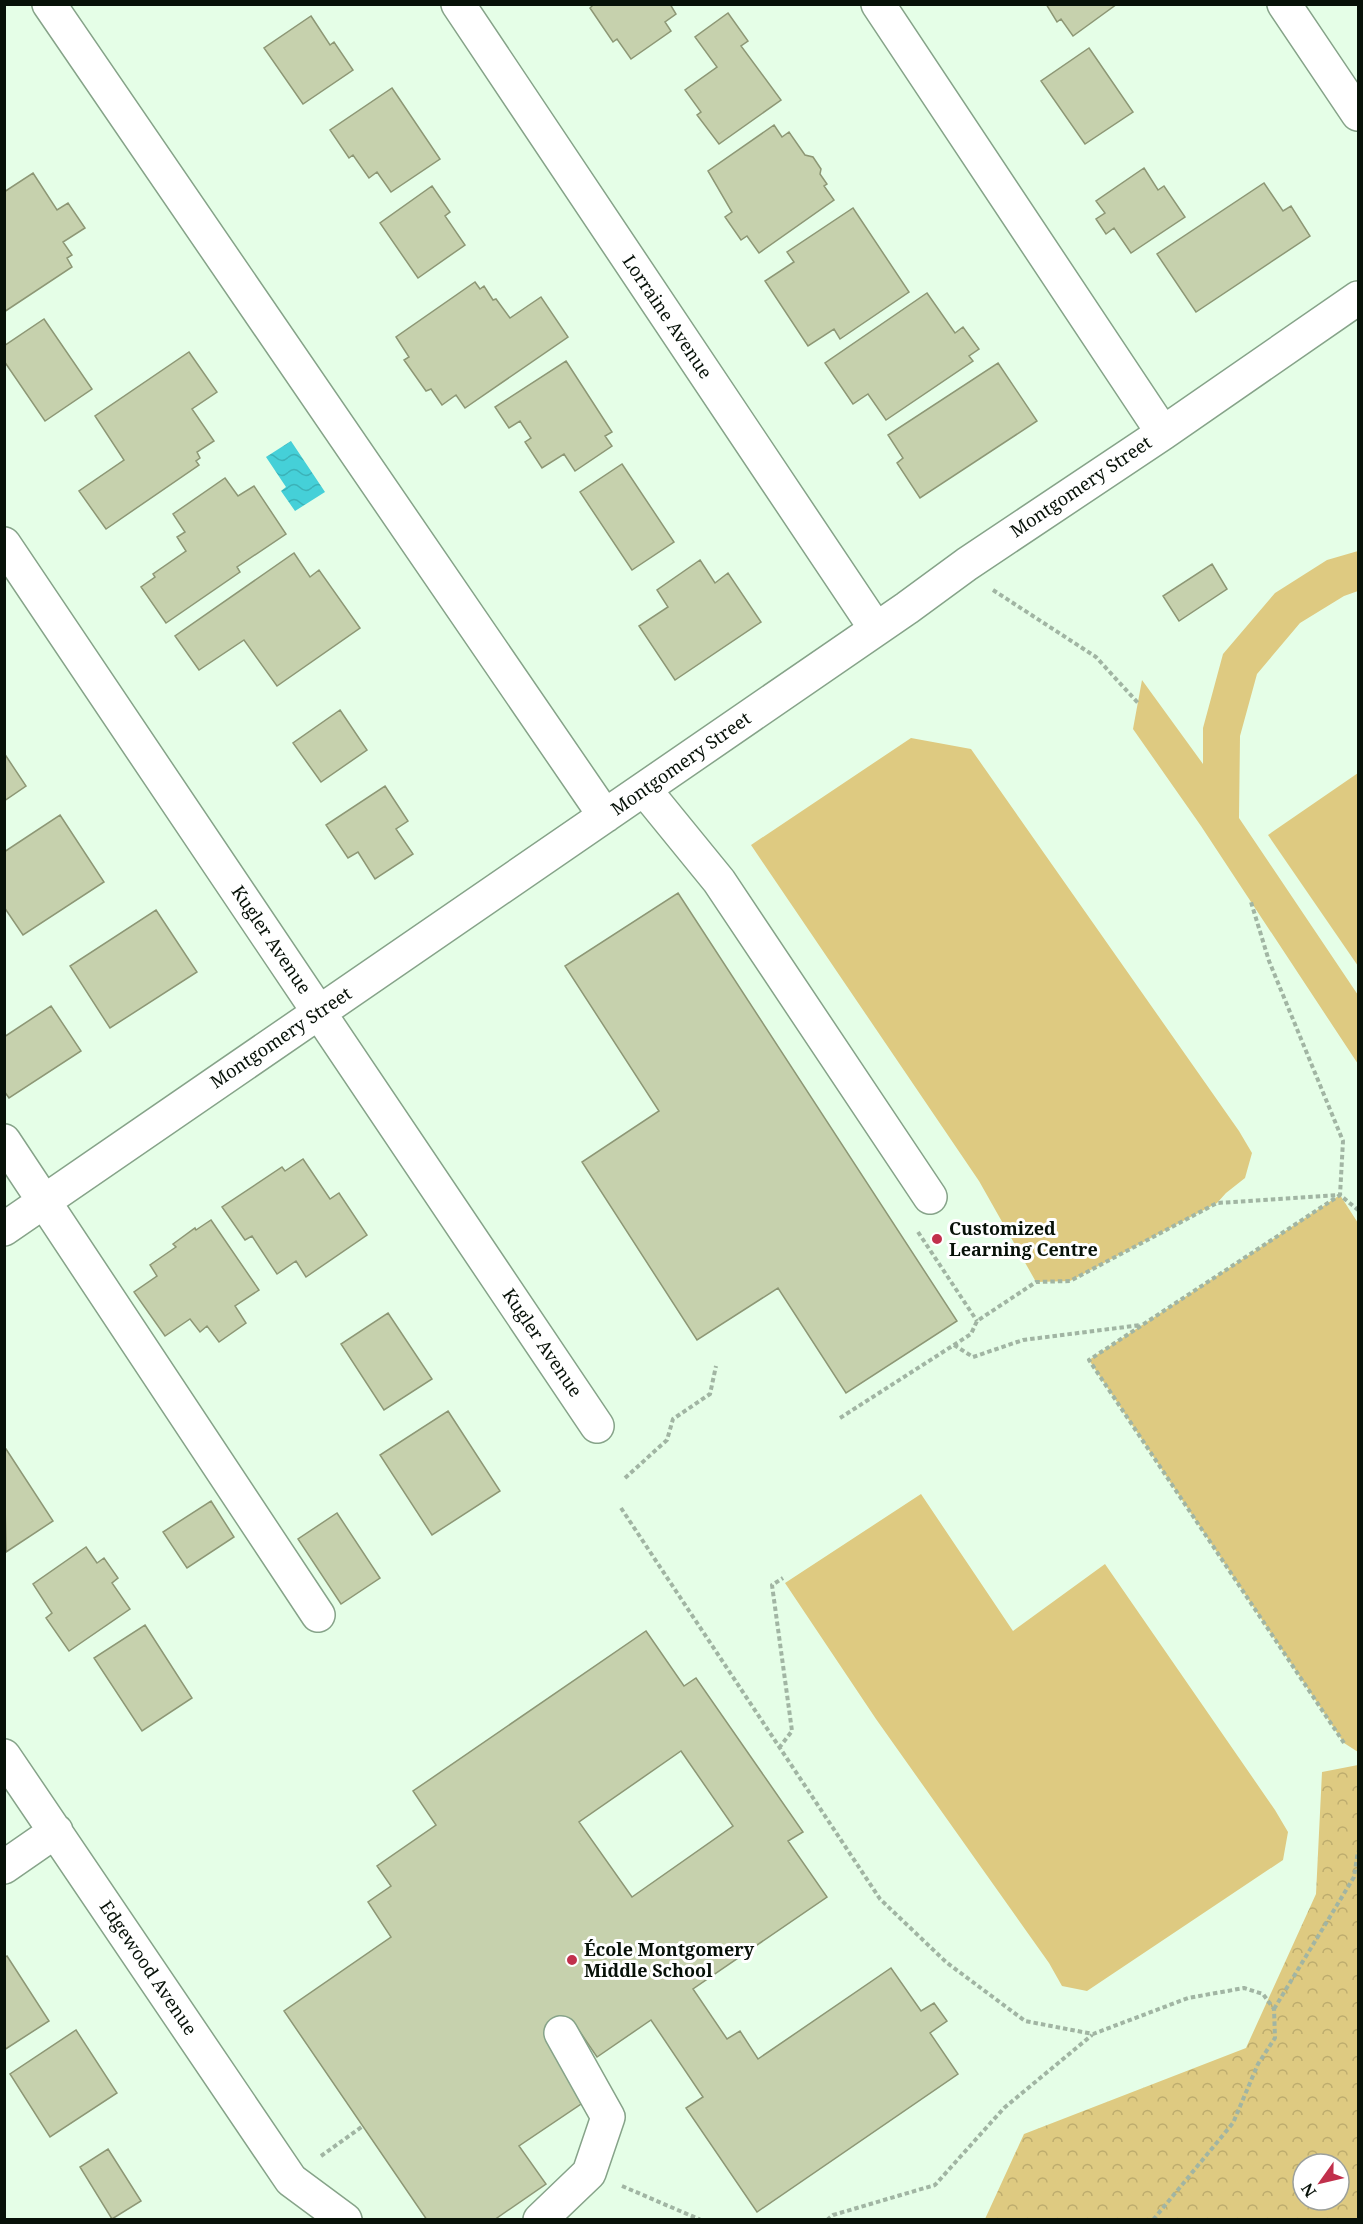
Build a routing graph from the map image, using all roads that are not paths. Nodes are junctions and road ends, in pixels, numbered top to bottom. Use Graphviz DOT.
graph roads {
  1 [pos="49,4"];
  2 [pos="458,4"];
  3 [pos="878,4"];
  4 [pos="1284,4"];
  5 [pos="1359,114"];
  6 [pos="1359,298"];
  7 [pos="1163,433"];
  8 [pos="4,544"];
  9 [pos="876,629"];
  10 [pos="644,789"];
  11 [pos="605,816"];
  12 [pos="319,1011"];
  13 [pos="4,1141"];
  14 [pos="930,1197"];
  15 [pos="45,1201"];
  16 [pos="4,1229"];
  17 [pos="597,1426"];
  18 [pos="318,1615"];
  19 [pos="4,1756"];
  20 [pos="56,1831"];
  21 [pos="4,1867"];
  22 [pos="561,2033"];
  23 [pos="345,2220"];
  24 [pos="540,2220"];
  1 -- 11 [label="street"];
  2 -- 9 [label="street, Lorraine Avenue"];
  3 -- 7 [label="street"];
  4 -- 5 [label="street"];
  6 -- 7 [label="street, Montgomery Street"];
  7 -- 9 [label="street, Montgomery Street"];
  8 -- 12 [label="street, Kugler Avenue"];
  9 -- 10 [label="street, Montgomery Street"];
  10 -- 11 [label="street, Montgomery Street"];
  10 -- 14 [label="street"];
  11 -- 12 [label="street, Montgomery Street"];
  12 -- 15 [label="street, Montgomery Street"];
  12 -- 17 [label="street, Kugler Avenue"];
  13 -- 15 [label="street"];
  15 -- 16 [label="street, Montgomery Street"];
  15 -- 18 [label="street"];
  19 -- 20 [label="street, Edgewood Avenue"];
  20 -- 21 [label="street"];
  20 -- 23 [label="street, Edgewood Avenue"];
  22 -- 24 [label="street"];
}
